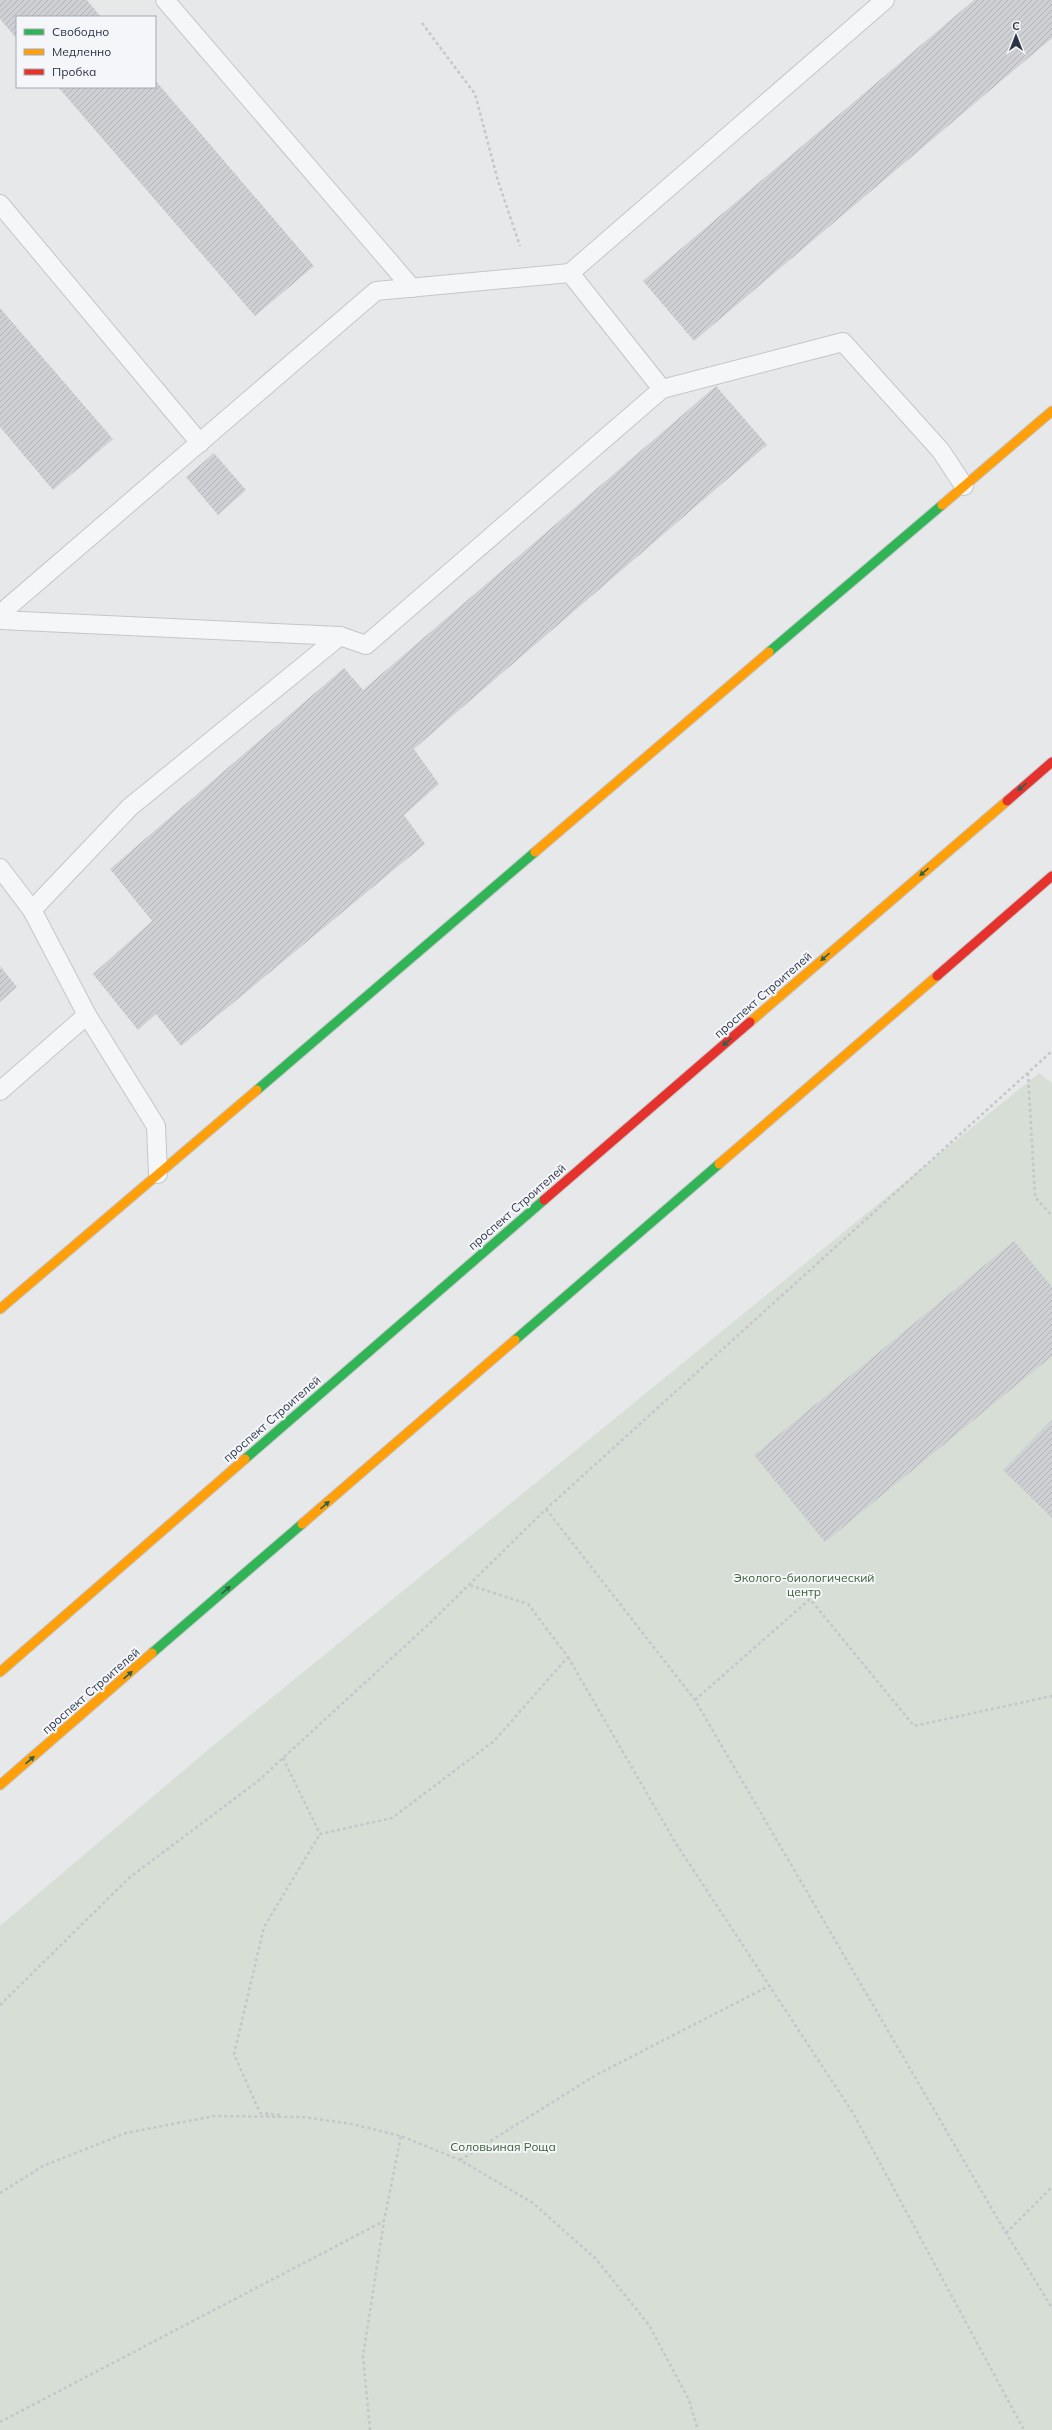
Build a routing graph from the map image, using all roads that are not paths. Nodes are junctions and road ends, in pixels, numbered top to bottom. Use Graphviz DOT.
graph roads {
  1 [pos="165,0"];
  2 [pos="885,0"];
  3 [pos="0,204"];
  4 [pos="570,273"];
  5 [pos="412,288"];
  6 [pos="662,389"];
  7 [pos="1052,411"];
  8 [pos="200,443"];
  9 [pos="964,486"];
  10 [pos="0,614"];
  11 [pos="0,620"];
  12 [pos="340,636"];
  13 [pos="1052,762"];
  14 [pos="0,868"];
  15 [pos="1052,876"];
  16 [pos="32,910"];
  17 [pos="87,1015"];
  18 [pos="0,1090"];
  19 [pos="158,1174"];
  20 [pos="0,1309"];
  21 [pos="0,1672"];
  22 [pos="0,1785"];
  1 -- 5 [label="lane"];
  2 -- 4 [label="lane"];
  3 -- 8 [label="lane"];
  4 -- 5 [label="lane"];
  4 -- 6 [label="lane"];
  5 -- 8 [label="lane"];
  6 -- 9 [label="lane"];
  6 -- 12 [label="lane"];
  7 -- 9 [label="main road"];
  8 -- 10 [label="lane"];
  9 -- 19 [label="main road"];
  11 -- 12 [label="lane"];
  12 -- 16 [label="lane"];
  13 -- 21 [label="main road, проспект Строителей, one-way"];
  14 -- 16 [label="lane"];
  22 -- 15 [label="main road, проспект Строителей, one-way"];
  16 -- 17 [label="lane"];
  17 -- 18 [label="lane"];
  17 -- 19 [label="lane"];
  19 -- 20 [label="main road"];
}
